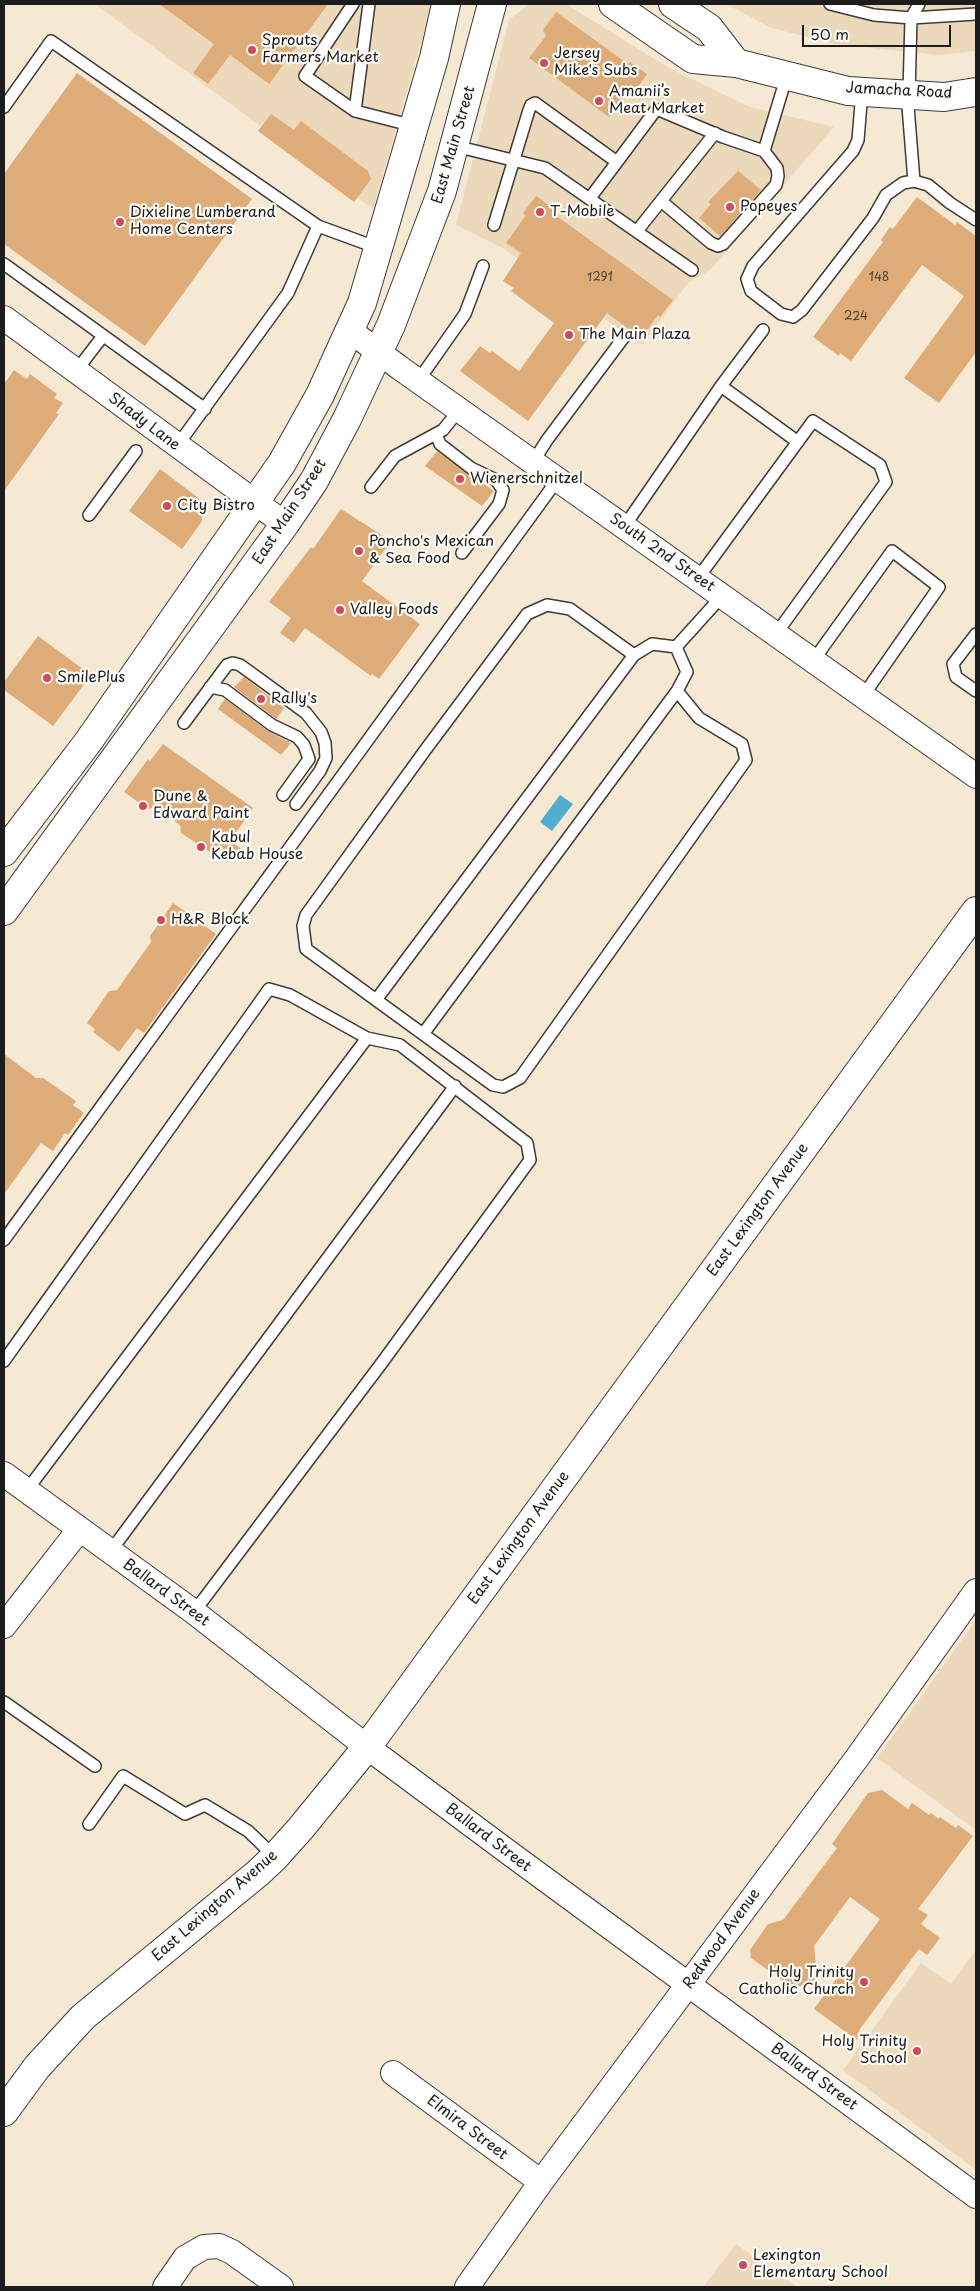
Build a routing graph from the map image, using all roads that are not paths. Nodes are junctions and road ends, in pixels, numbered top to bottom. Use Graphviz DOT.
graph roads {
  1 [pos="353,4"];
  2 [pos="369,4"];
  3 [pos="492,4"];
  4 [pos="613,4"];
  5 [pos="673,4"];
  6 [pos="830,4"];
  7 [pos="919,4"];
  8 [pos="442,12"];
  9 [pos="976,14"];
  10 [pos="911,18"];
  11 [pos="736,63"];
  12 [pos="787,75"];
  13 [pos="862,91"];
  14 [pos="976,92"];
  15 [pos="908,94"];
  16 [pos="4,107"];
  17 [pos="356,110"];
  18 [pos="415,126"];
  19 [pos="715,134"];
  20 [pos="455,146"];
  21 [pos="764,151"];
  22 [pos="514,160"];
  23 [pos="617,162"];
  24 [pos="914,181"];
  25 [pos="590,198"];
  26 [pos="661,201"];
  27 [pos="976,220"];
  28 [pos="494,225"];
  29 [pos="318,226"];
  30 [pos="637,231"];
  31 [pos="378,249"];
  32 [pos="4,264"];
  33 [pos="483,266"];
  34 [pos="692,270"];
  35 [pos="4,318"];
  36 [pos="349,330"];
  37 [pos="763,330"];
  38 [pos="103,336"];
  39 [pos="624,337"];
  40 [pos="379,352"];
  41 [pos="76,371"];
  42 [pos="418,382"];
  43 [pos="721,386"];
  44 [pos="205,409"];
  45 [pos="459,410"];
  46 [pos="436,434"];
  47 [pos="798,442"];
  48 [pos="177,446"];
  49 [pos="136,450"];
  50 [pos="533,462"];
  51 [pos="558,479"];
  52 [pos="371,488"];
  53 [pos="254,502"];
  54 [pos="89,515"];
  55 [pos="285,524"];
  56 [pos="624,527"];
  57 [pos="462,553"];
  58 [pos="698,578"];
  59 [pos="722,596"];
  60 [pos="776,634"];
  61 [pos="976,634"];
  62 [pos="676,647"];
  63 [pos="634,655"];
  64 [pos="813,661"];
  65 [pos="127,685"];
  66 [pos="210,687"];
  67 [pos="677,691"];
  68 [pos="976,691"];
  69 [pos="863,696"];
  70 [pos="155,702"];
  71 [pos="184,723"];
  72 [pos="976,776"];
  73 [pos="284,795"];
  74 [pos="296,804"];
  75 [pos="4,852"];
  76 [pos="976,910"];
  77 [pos="4,911"];
  78 [pos="376,1000"];
  79 [pos="423,1034"];
  80 [pos="367,1038"];
  81 [pos="455,1086"];
  82 [pos="4,1240"];
  83 [pos="4,1360"];
  84 [pos="4,1474"];
  85 [pos="27,1490"];
  86 [pos="79,1530"];
  87 [pos="110,1552"];
  88 [pos="976,1591"];
  89 [pos="194,1612"];
  90 [pos="4,1626"];
  91 [pos="4,1702"];
  92 [pos="367,1748"];
  93 [pos="95,1766"];
  94 [pos="89,1824"];
  95 [pos="274,1857"];
  96 [pos="688,1986"];
  97 [pos="393,2073"];
  98 [pos="4,2112"];
  99 [pos="541,2182"];
  100 [pos="976,2196"];
  101 [pos="165,2287"];
  102 [pos="281,2287"];
  103 [pos="467,2287"];
  1 -- 17 [label="lane"];
  2 -- 17 [label="lane"];
  3 -- 20 [label="main road, East Main Street"];
  4 -- 11 [label="main road, Jamacha Road"];
  5 -- 11 [label="main road"];
  6 -- 10 [label="lane"];
  7 -- 10 [label="lane"];
  8 -- 18 [label="main road"];
  9 -- 10 [label="lane"];
  10 -- 15 [label="lane"];
  11 -- 12 [label="main road, Jamacha Road"];
  12 -- 13 [label="main road, Jamacha Road"];
  12 -- 21 [label="lane"];
  13 -- 15 [label="main road, Jamacha Road"];
  13 -- 24 [label="lane"];
  14 -- 15 [label="main road, Jamacha Road"];
  15 -- 24 [label="lane"];
  16 -- 29 [label="lane"];
  17 -- 18 [label="lane"];
  18 -- 31 [label="main road"];
  19 -- 21 [label="lane"];
  19 -- 23 [label="lane"];
  19 -- 26 [label="lane"];
  20 -- 22 [label="lane"];
  20 -- 40 [label="main road, East Main Street"];
  21 -- 26 [label="lane"];
  22 -- 23 [label="lane"];
  22 -- 25 [label="lane"];
  22 -- 28 [label="lane"];
  23 -- 25 [label="lane"];
  24 -- 27 [label="lane"];
  25 -- 30 [label="lane"];
  26 -- 30 [label="lane"];
  29 -- 31 [label="lane"];
  29 -- 44 [label="lane"];
  30 -- 34 [label="lane"];
  31 -- 36 [label="main road"];
  32 -- 38 [label="lane"];
  33 -- 42 [label="lane"];
  35 -- 41 [label="street, Shady Lane"];
  36 -- 40 [label="street, South 2nd Street"];
  36 -- 53 [label="main road"];
  37 -- 43 [label="lane"];
  38 -- 41 [label="lane"];
  38 -- 44 [label="lane"];
  39 -- 50 [label="lane"];
  40 -- 42 [label="street, South 2nd Street"];
  40 -- 55 [label="main road, East Main Street"];
  41 -- 48 [label="street, Shady Lane"];
  42 -- 45 [label="street, South 2nd Street"];
  43 -- 47 [label="lane"];
  43 -- 56 [label="lane"];
  44 -- 48 [label="lane"];
  45 -- 46 [label="lane"];
  45 -- 50 [label="street, South 2nd Street"];
  46 -- 52 [label="lane"];
  46 -- 57 [label="lane"];
  47 -- 58 [label="lane"];
  47 -- 60 [label="lane"];
  48 -- 53 [label="street, Shady Lane"];
  49 -- 54 [label="lane"];
  50 -- 51 [label="street, South 2nd Street"];
  51 -- 56 [label="street, South 2nd Street"];
  51 -- 82 [label="lane"];
  53 -- 55 [label="street, Shady Lane"];
  53 -- 65 [label="main road"];
  55 -- 70 [label="main road, East Main Street"];
  56 -- 58 [label="street, South 2nd Street"];
  58 -- 59 [label="street, South 2nd Street"];
  59 -- 60 [label="street, South 2nd Street"];
  59 -- 62 [label="lane"];
  60 -- 64 [label="street, South 2nd Street"];
  61 -- 68 [label="lane"];
  62 -- 63 [label="lane"];
  62 -- 67 [label="lane"];
  63 -- 78 [label="lane"];
  63 -- 78 [label="lane"];
  64 -- 69 [label="street, South 2nd Street"];
  64 -- 69 [label="lane"];
  65 -- 70 [label="main road"];
  65 -- 75 [label="main road"];
  66 -- 71 [label="lane"];
  66 -- 73 [label="lane"];
  66 -- 74 [label="lane"];
  67 -- 79 [label="lane"];
  67 -- 79 [label="lane"];
  69 -- 72 [label="street, South 2nd Street"];
  70 -- 77 [label="main road, East Main Street"];
  76 -- 92 [label="main road, East Lexington Avenue"];
  78 -- 79 [label="lane"];
  80 -- 81 [label="lane"];
  80 -- 83 [label="lane"];
  80 -- 85 [label="lane"];
  81 -- 87 [label="lane"];
  81 -- 89 [label="lane"];
  84 -- 85 [label="street, Ballard Street"];
  85 -- 86 [label="street, Ballard Street"];
  86 -- 87 [label="street, Ballard Street"];
  86 -- 90 [label="street"];
  87 -- 89 [label="street, Ballard Street"];
  88 -- 96 [label="street, Redwood Avenue"];
  89 -- 92 [label="street, Ballard Street"];
  91 -- 93 [label="lane"];
  92 -- 95 [label="main road, East Lexington Avenue"];
  92 -- 96 [label="street, Ballard Street"];
  94 -- 95 [label="lane"];
  95 -- 98 [label="main road, East Lexington Avenue"];
  96 -- 99 [label="street, Redwood Avenue"];
  96 -- 100 [label="street, Ballard Street"];
  97 -- 99 [label="street, Elmira Street"];
  99 -- 103 [label="street, Redwood Avenue"];
  101 -- 102 [label="street"];
}
